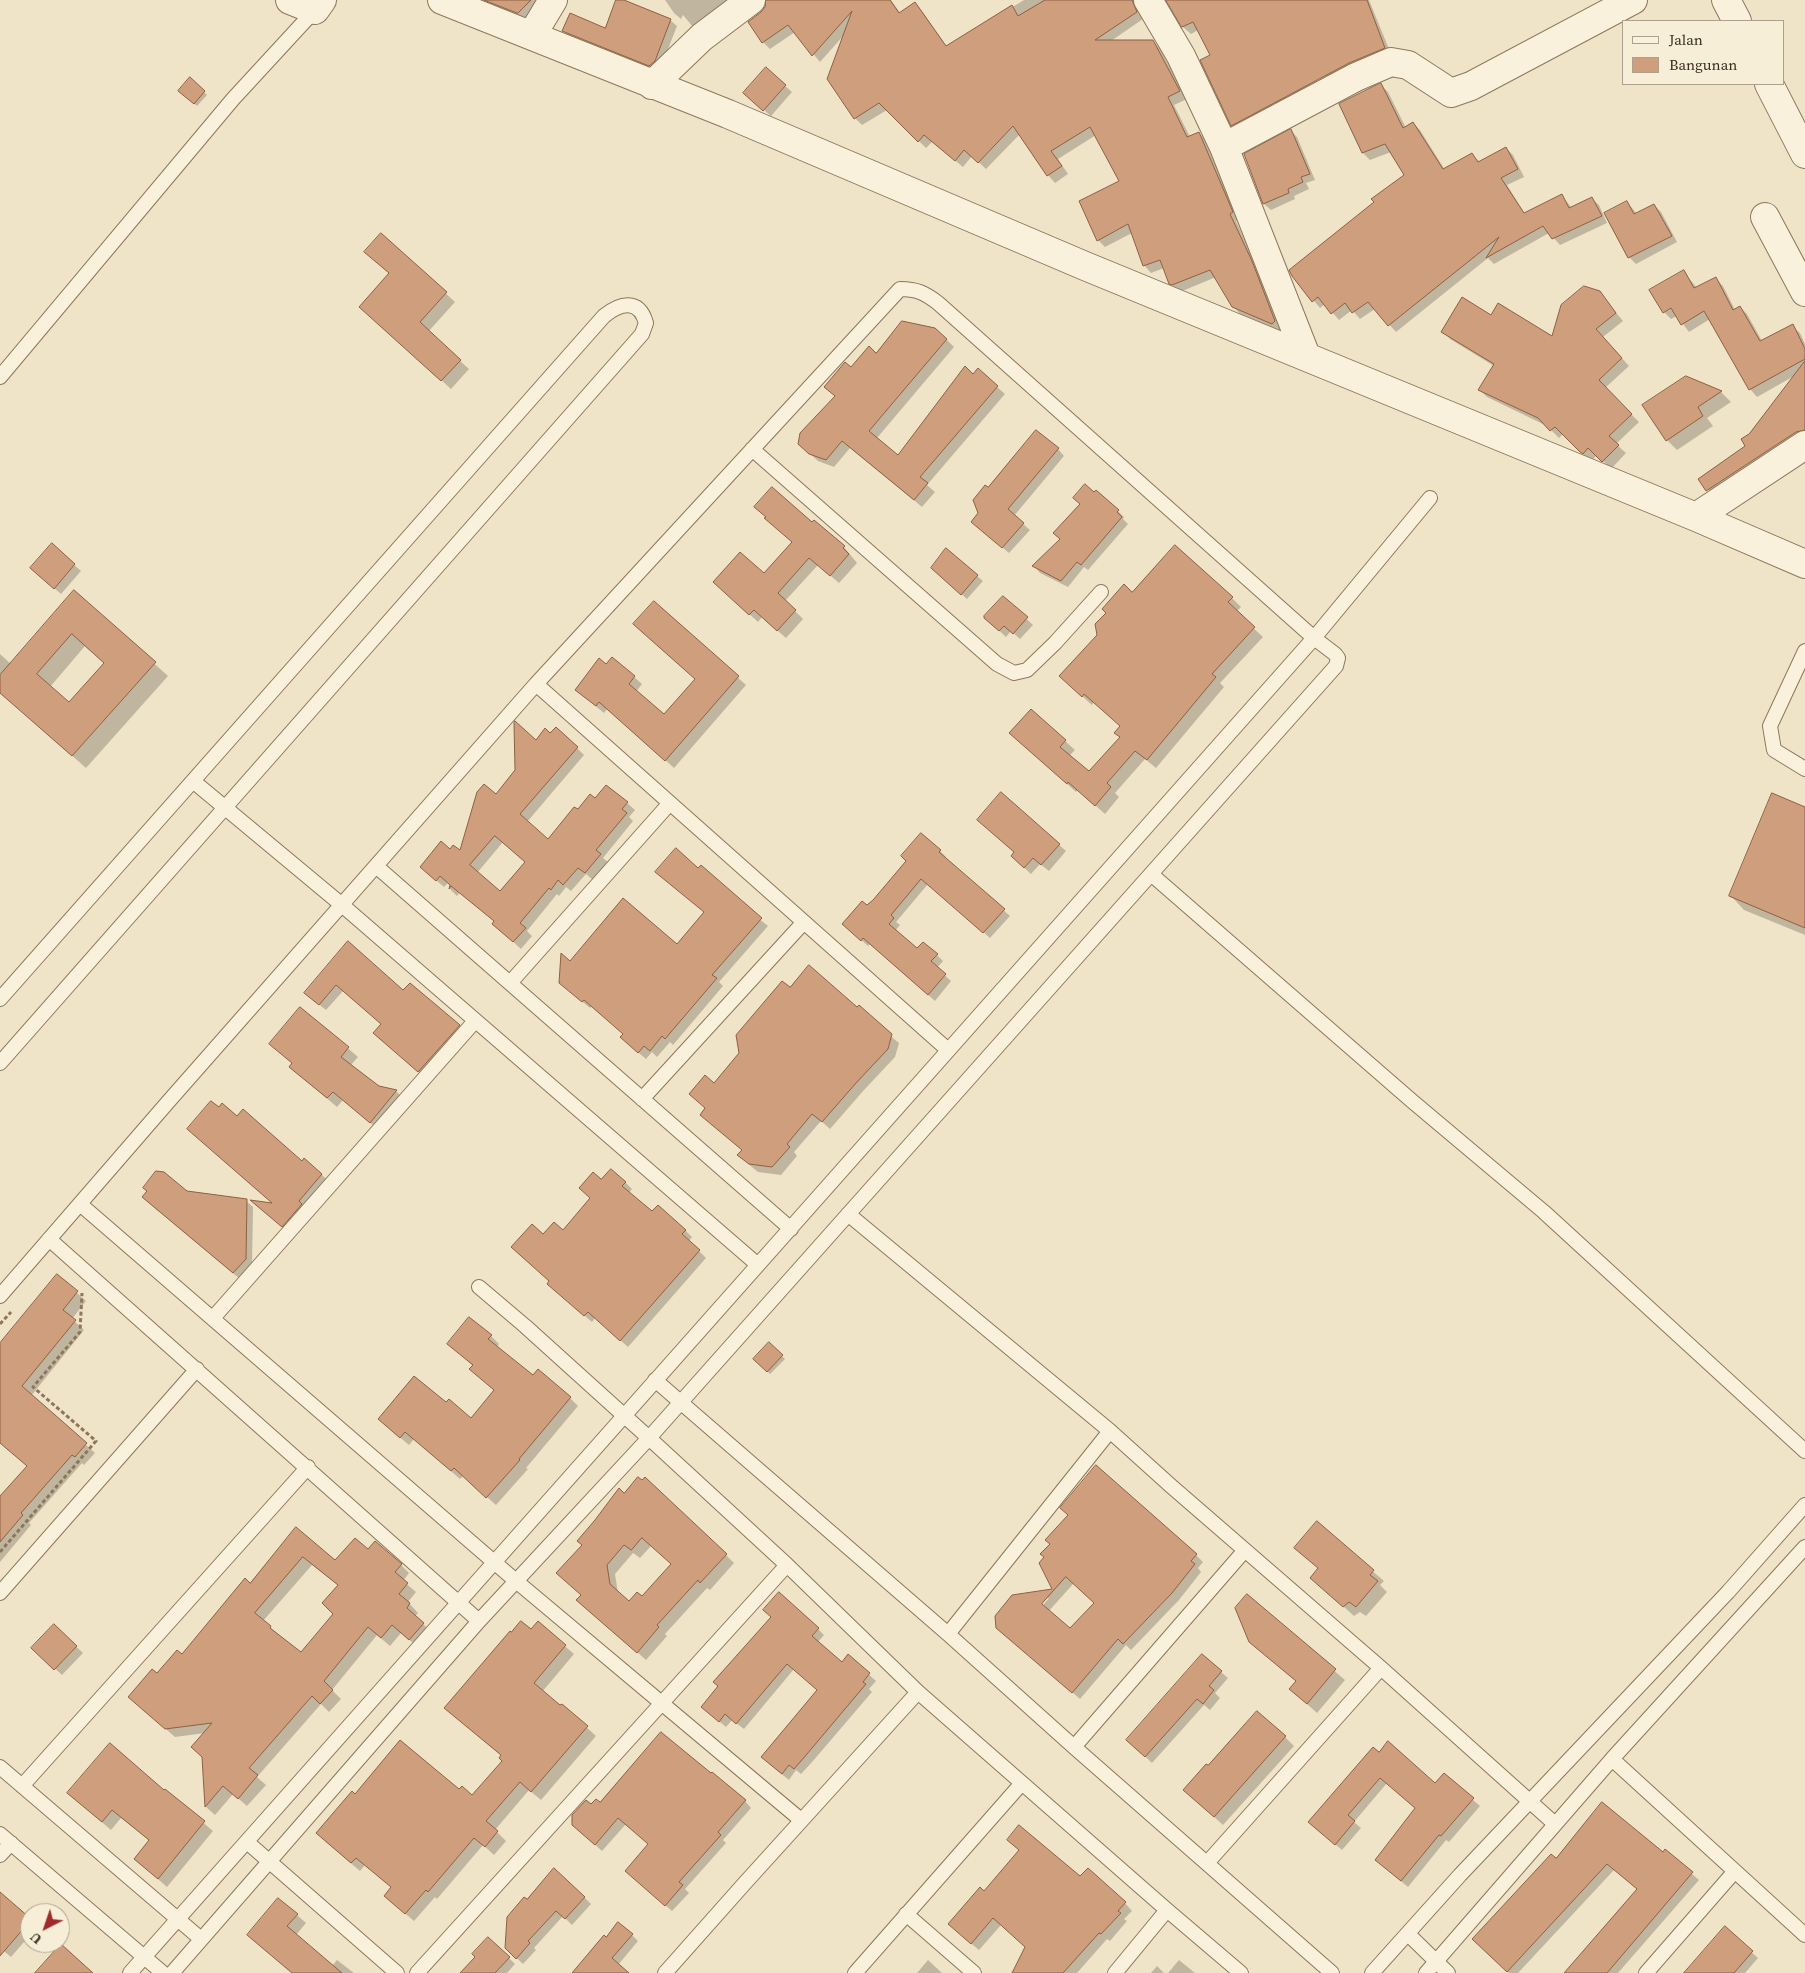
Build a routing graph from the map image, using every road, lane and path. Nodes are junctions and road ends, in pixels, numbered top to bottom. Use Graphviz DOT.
graph roads {
  1 [pos="290,0"];
  2 [pos="442,0"];
  3 [pos="554,0"];
  4 [pos="751,0"];
  5 [pos="1148,0"];
  6 [pos="1633,0"];
  7 [pos="1726,0"];
  8 [pos="318,5"];
  9 [pos="1736,20"];
  10 [pos="532,36"];
  11 [pos="652,85"];
  12 [pos="1770,85"];
  13 [pos="1224,147"];
  14 [pos="1805,154"];
  15 [pos="1764,218"];
  16 [pos="1796,249"];
  17 [pos="1805,292"];
  18 [pos="1306,356"];
  19 [pos="0,377"];
  20 [pos="1805,445"];
  21 [pos="752,449"];
  22 [pos="1430,498"];
  23 [pos="1696,517"];
  24 [pos="1805,564"];
  25 [pos="1101,592"];
  26 [pos="1314,638"];
  27 [pos="1805,651"];
  28 [pos="536,684"];
  29 [pos="1805,768"];
  30 [pos="193,782"];
  31 [pos="670,803"];
  32 [pos="224,808"];
  33 [pos="376,866"];
  34 [pos="1151,874"];
  35 [pos="342,905"];
  36 [pos="804,922"];
  37 [pos="510,983"];
  38 [pos="0,999"];
  39 [pos="475,1020"];
  40 [pos="948,1050"];
  41 [pos="0,1063"];
  42 [pos="642,1099"];
  43 [pos="80,1204"];
  44 [pos="848,1214"];
  45 [pos="791,1228"];
  46 [pos="50,1239"];
  47 [pos="758,1265"];
  48 [pos="82,1287"];
  49 [pos="479,1287"];
  50 [pos="0,1296"];
  51 [pos="12,1310"];
  52 [pos="213,1318"];
  53 [pos="0,1324"];
  54 [pos="197,1370"];
  55 [pos="655,1380"];
  56 [pos="680,1403"];
  57 [pos="624,1416"];
  58 [pos="1110,1431"];
  59 [pos="649,1438"];
  60 [pos="1805,1451"];
  61 [pos="308,1467"];
  62 [pos="1805,1505"];
  63 [pos="1805,1547"];
  64 [pos="1245,1550"];
  65 [pos="0,1552"];
  66 [pos="495,1561"];
  67 [pos="787,1565"];
  68 [pos="516,1580"];
  69 [pos="0,1593"];
  70 [pos="460,1601"];
  71 [pos="479,1620"];
  72 [pos="948,1634"];
  73 [pos="1381,1668"];
  74 [pos="918,1692"];
  75 [pos="661,1702"];
  76 [pos="1074,1747"];
  77 [pos="1612,1759"];
  78 [pos="0,1767"];
  79 [pos="1022,1782"];
  80 [pos="22,1786"];
  81 [pos="1530,1801"];
  82 [pos="801,1820"];
  83 [pos="1555,1824"];
  84 [pos="5,1838"];
  85 [pos="247,1842"];
  86 [pos="0,1855"];
  87 [pos="268,1862"];
  88 [pos="1207,1863"];
  89 [pos="1735,1871"];
  90 [pos="1167,1910"];
  91 [pos="906,1914"];
  92 [pos="177,1919"];
  93 [pos="1408,1934"];
  94 [pos="1805,1935"];
  95 [pos="201,1939"];
  96 [pos="144,1956"];
  97 [pos="1436,1962"];
  98 [pos="130,1973"];
  99 [pos="163,1973"];
  100 [pos="172,1973"];
  101 [pos="397,1973"];
  102 [pos="418,1973"];
  103 [pos="665,1973"];
  104 [pos="855,1973"];
  105 [pos="974,1973"];
  106 [pos="1115,1973"];
  107 [pos="1242,1973"];
  108 [pos="1332,1973"];
  109 [pos="1372,1973"];
  110 [pos="1426,1973"];
  111 [pos="1448,1973"];
  112 [pos="1646,1973"];
  1 -- 8 [label="street"];
  2 -- 10 [label="street"];
  3 -- 10 [label="street"];
  4 -- 11 [label="street"];
  5 -- 13 [label="street"];
  6 -- 13 [label="street"];
  7 -- 9 [label="street"];
  8 -- 19 [label="lane"];
  10 -- 11 [label="street"];
  11 -- 18 [label="street"];
  12 -- 14 [label="street"];
  13 -- 18 [label="street"];
  15 -- 16 [label="street"];
  16 -- 17 [label="street"];
  18 -- 23 [label="street"];
  20 -- 23 [label="street"];
  21 -- 25 [label="lane"];
  21 -- 26 [label="lane"];
  21 -- 28 [label="lane"];
  22 -- 26 [label="lane"];
  23 -- 24 [label="street"];
  26 -- 34 [label="lane"];
  26 -- 40 [label="lane"];
  27 -- 29 [label="lane"];
  28 -- 31 [label="lane"];
  28 -- 33 [label="lane"];
  30 -- 32 [label="lane"];
  30 -- 32 [label="lane"];
  30 -- 38 [label="lane"];
  31 -- 36 [label="lane"];
  31 -- 37 [label="lane"];
  32 -- 35 [label="lane"];
  32 -- 41 [label="lane"];
  33 -- 35 [label="lane"];
  33 -- 37 [label="lane"];
  34 -- 44 [label="lane"];
  34 -- 60 [label="lane"];
  35 -- 39 [label="lane"];
  35 -- 43 [label="lane"];
  36 -- 40 [label="lane"];
  36 -- 42 [label="lane"];
  37 -- 42 [label="lane"];
  39 -- 47 [label="lane"];
  39 -- 52 [label="lane"];
  40 -- 45 [label="lane"];
  42 -- 45 [label="lane"];
  43 -- 46 [label="lane"];
  43 -- 52 [label="lane"];
  44 -- 56 [label="lane"];
  44 -- 58 [label="lane"];
  45 -- 47 [label="lane"];
  46 -- 50 [label="lane"];
  46 -- 54 [label="lane"];
  47 -- 55 [label="lane"];
  48 -- 65 [label="path"];
  49 -- 57 [label="lane"];
  51 -- 53 [label="path"];
  52 -- 66 [label="lane"];
  54 -- 61 [label="lane"];
  54 -- 69 [label="lane"];
  55 -- 56 [label="lane"];
  55 -- 57 [label="lane"];
  56 -- 59 [label="lane"];
  56 -- 72 [label="lane"];
  57 -- 59 [label="lane"];
  57 -- 66 [label="lane"];
  58 -- 64 [label="lane"];
  58 -- 72 [label="lane"];
  59 -- 67 [label="lane"];
  59 -- 68 [label="lane"];
  61 -- 70 [label="lane"];
  61 -- 80 [label="lane"];
  62 -- 81 [label="lane"];
  63 -- 77 [label="lane"];
  64 -- 73 [label="lane"];
  64 -- 76 [label="lane"];
  66 -- 68 [label="lane"];
  66 -- 70 [label="lane"];
  67 -- 74 [label="lane"];
  67 -- 75 [label="lane"];
  68 -- 71 [label="lane"];
  68 -- 75 [label="lane"];
  70 -- 71 [label="lane"];
  70 -- 85 [label="lane"];
  71 -- 87 [label="lane"];
  72 -- 76 [label="lane"];
  73 -- 81 [label="lane"];
  73 -- 88 [label="lane"];
  74 -- 79 [label="lane"];
  74 -- 82 [label="lane"];
  75 -- 82 [label="lane"];
  75 -- 102 [label="lane"];
  76 -- 88 [label="lane"];
  77 -- 83 [label="lane"];
  77 -- 89 [label="lane"];
  78 -- 80 [label="lane"];
  79 -- 90 [label="lane"];
  79 -- 91 [label="lane"];
  80 -- 92 [label="lane"];
  81 -- 83 [label="lane"];
  81 -- 93 [label="lane"];
  82 -- 103 [label="lane"];
  83 -- 97 [label="lane"];
  84 -- 86 [label="lane"];
  84 -- 96 [label="lane"];
  85 -- 87 [label="lane"];
  85 -- 92 [label="lane"];
  87 -- 95 [label="lane"];
  87 -- 101 [label="lane"];
  88 -- 108 [label="lane"];
  89 -- 94 [label="lane"];
  89 -- 112 [label="lane"];
  90 -- 106 [label="lane"];
  90 -- 107 [label="lane"];
  91 -- 104 [label="lane"];
  91 -- 105 [label="lane"];
  92 -- 95 [label="lane"];
  92 -- 96 [label="lane"];
  93 -- 97 [label="lane"];
  93 -- 109 [label="lane"];
  95 -- 100 [label="lane"];
  96 -- 98 [label="lane"];
  96 -- 99 [label="lane"];
  97 -- 110 [label="lane"];
  97 -- 111 [label="lane"];
}
